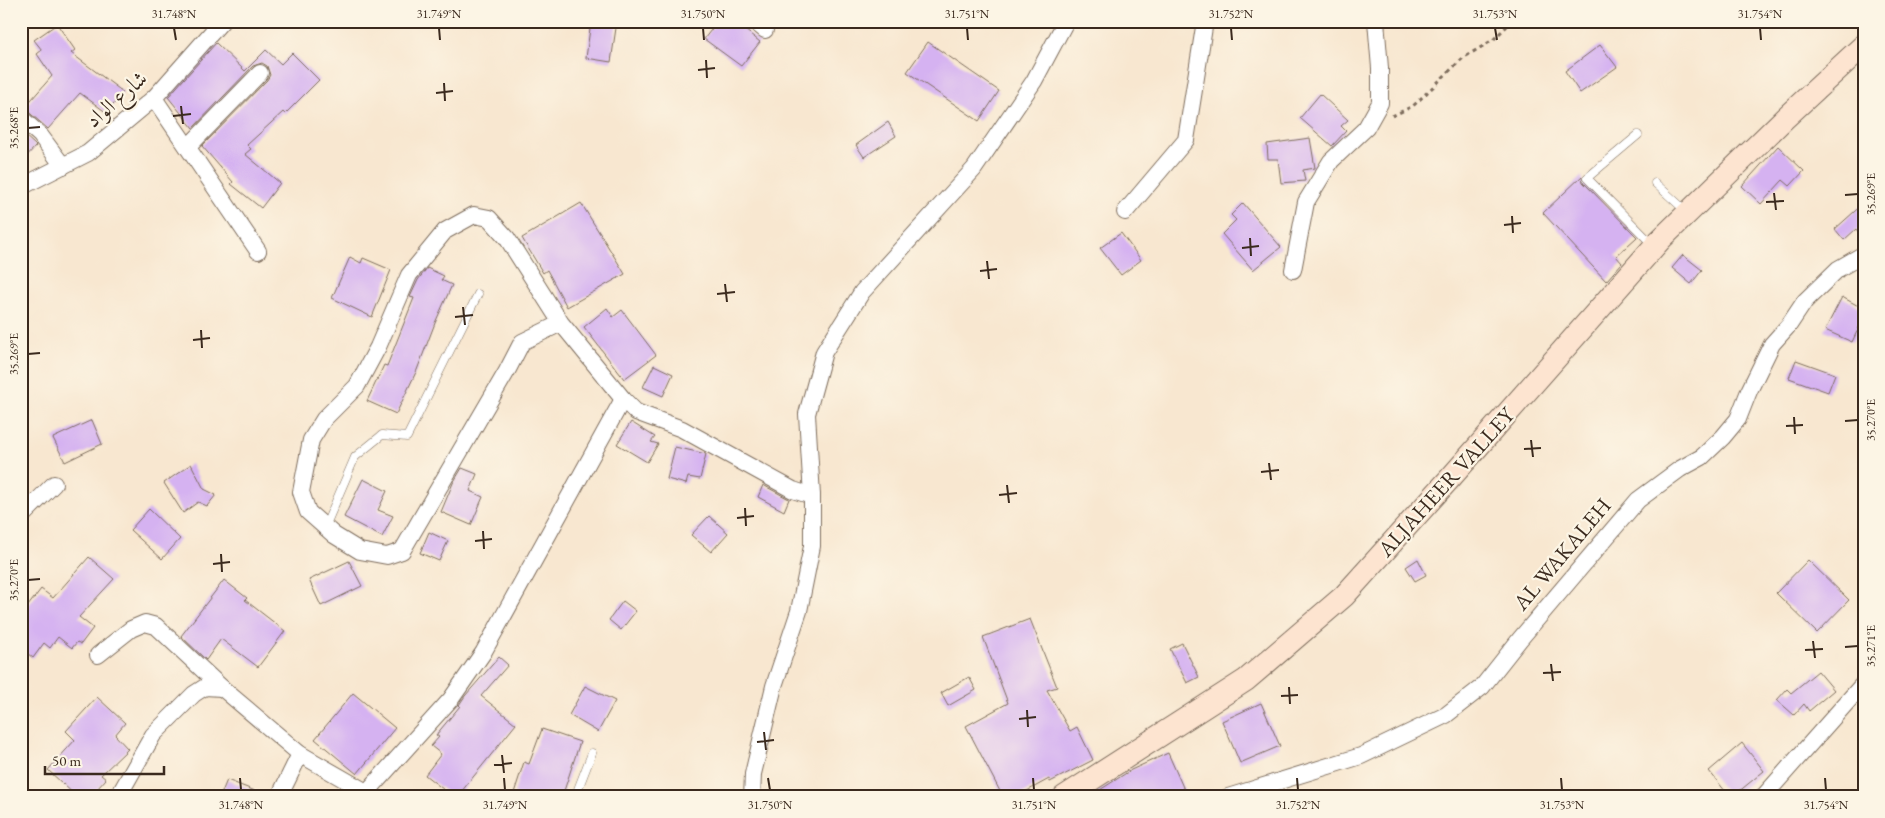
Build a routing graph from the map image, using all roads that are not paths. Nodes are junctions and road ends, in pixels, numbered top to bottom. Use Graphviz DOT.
graph roads {
  1 [pos="222,21"];
  2 [pos="1066,21"];
  3 [pos="1205,21"];
  4 [pos="1376,21"];
  5 [pos="1864,45"];
  6 [pos="260,73"];
  7 [pos="154,98"];
  8 [pos="21,118"];
  9 [pos="1638,135"];
  10 [pos="188,147"];
  11 [pos="64,166"];
  12 [pos="1655,183"];
  13 [pos="21,187"];
  14 [pos="1125,212"];
  15 [pos="1688,213"];
  16 [pos="1654,246"];
  17 [pos="258,251"];
  18 [pos="1864,254"];
  19 [pos="1293,270"];
  20 [pos="478,294"];
  21 [pos="561,323"];
  22 [pos="623,399"];
  23 [pos="54,484"];
  24 [pos="812,496"];
  25 [pos="21,516"];
  26 [pos="325,527"];
  27 [pos="98,655"];
  28 [pos="1864,683"];
  29 [pos="222,688"];
  30 [pos="592,753"];
  31 [pos="300,754"];
  32 [pos="371,794"];
  33 [pos="118,797"];
  34 [pos="279,797"];
  35 [pos="575,797"];
  36 [pos="752,797"];
  37 [pos="1064,797"];
  38 [pos="1228,797"];
  39 [pos="1763,797"];
  1 -- 7 [label="street, شارع الواد"];
  2 -- 24 [label="street"];
  3 -- 14 [label="street"];
  4 -- 19 [label="street"];
  5 -- 15 [label="street, ALJAHEER VALLEY"];
  6 -- 10 [label="street"];
  7 -- 10 [label="street"];
  7 -- 11 [label="street, شارع الواد"];
  8 -- 11 [label="street"];
  9 -- 16 [label="lane"];
  10 -- 17 [label="street"];
  11 -- 13 [label="street, شارع الواد"];
  12 -- 15 [label="lane"];
  15 -- 16 [label="street, ALJAHEER VALLEY"];
  16 -- 37 [label="street, ALJAHEER VALLEY"];
  18 -- 38 [label="street, AL WAKALEH"];
  20 -- 26 [label="lane"];
  21 -- 22 [label="street"];
  21 -- 26 [label="street"];
  21 -- 26 [label="street"];
  22 -- 24 [label="street"];
  22 -- 32 [label="street"];
  23 -- 25 [label="street"];
  24 -- 36 [label="street"];
  27 -- 29 [label="street"];
  28 -- 39 [label="street"];
  29 -- 31 [label="street"];
  29 -- 33 [label="street"];
  30 -- 35 [label="lane"];
  31 -- 32 [label="street"];
  31 -- 34 [label="street"];
}
